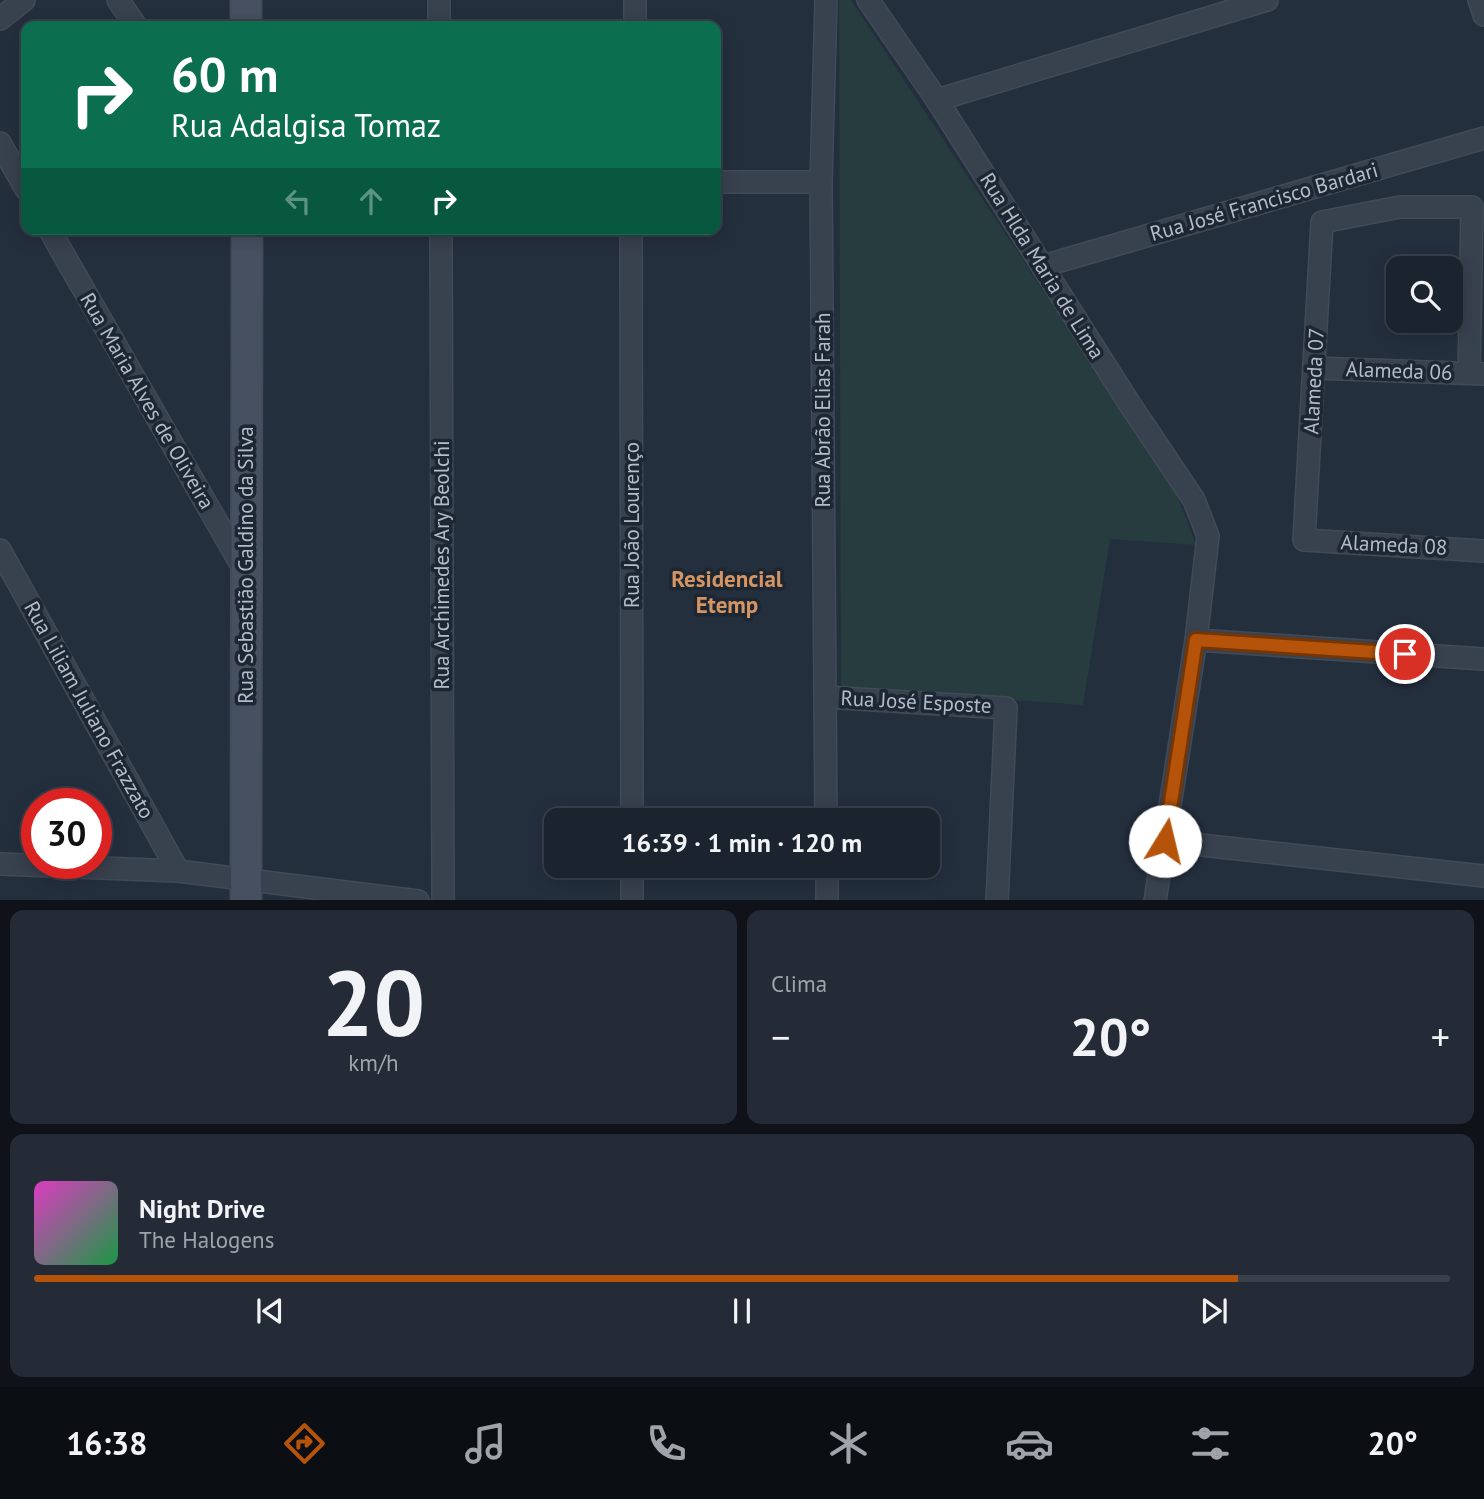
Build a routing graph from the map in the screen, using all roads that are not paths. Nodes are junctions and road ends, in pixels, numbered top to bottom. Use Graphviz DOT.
graph roads {
  1 [pos="24,0"];
  2 [pos="118,0"];
  3 [pos="246,0"];
  4 [pos="439,0"];
  5 [pos="635,0"];
  6 [pos="827,0"];
  7 [pos="868,0"];
  8 [pos="1267,0"];
  9 [pos="1479,0"];
  10 [pos="1484,15"];
  11 [pos="0,19"];
  12 [pos="133,21"];
  13 [pos="246,21"];
  14 [pos="439,21"];
  15 [pos="635,21"];
  16 [pos="937,100"];
  17 [pos="1484,138"];
  18 [pos="0,143"];
  19 [pos="21,180"];
  20 [pos="721,181"];
  21 [pos="821,182"];
  22 [pos="52,235"];
  23 [pos="247,235"];
  24 [pos="441,235"];
  25 [pos="631,235"];
  26 [pos="1043,266"];
  27 [pos="1314,368"];
  28 [pos="1476,373"];
  29 [pos="1304,540"];
  30 [pos="0,550"];
  31 [pos="1484,551"];
  32 [pos="246,573"];
  33 [pos="1196,640"];
  34 [pos="1484,659"];
  35 [pos="825,697"];
  36 [pos="632,808"];
  37 [pos="826,808"];
  38 [pos="1165,841"];
  39 [pos="0,864"];
  40 [pos="178,871"];
  41 [pos="1484,876"];
  42 [pos="632,878"];
  43 [pos="827,878"];
  44 [pos="246,890"];
  45 [pos="402,900"];
  46 [pos="443,900"];
  47 [pos="632,900"];
  48 [pos="827,900"];
  49 [pos="997,900"];
  50 [pos="1155,900"];
  1 -- 11 [label="street"];
  2 -- 12 [label="street"];
  3 -- 13 [label="street"];
  4 -- 14 [label="street"];
  5 -- 15 [label="street"];
  6 -- 21 [label="street, Rua Abrão Elias Farah"];
  7 -- 16 [label="street, Rua Hlda Maria de Lima"];
  8 -- 16 [label="street"];
  9 -- 10 [label="street"];
  16 -- 26 [label="street, Rua Hlda Maria de Lima"];
  17 -- 26 [label="street, Rua José Francisco Bardari"];
  18 -- 19 [label="street"];
  20 -- 21 [label="street"];
  21 -- 35 [label="street, Rua Abrão Elias Farah"];
  22 -- 32 [label="street, Rua Maria Alves de Oliveira"];
  23 -- 32 [label="street, Rua Sebastião Galdino da Silva"];
  24 -- 46 [label="street, Rua Archimedes Ary Beolchi"];
  25 -- 36 [label="street, Rua João Lourenço"];
  26 -- 33 [label="street, Rua Hlda Maria de Lima"];
  27 -- 28 [label="street, Alameda 06"];
  27 -- 28 [label="street, Alameda 07"];
  27 -- 29 [label="street, Alameda 07"];
  29 -- 31 [label="street, Alameda 08"];
  30 -- 40 [label="street, Rua Liliam Juliano Frazzato"];
  32 -- 44 [label="street, Rua Sebastião Galdino da Silva"];
  33 -- 34 [label="street"];
  33 -- 38 [label="street"];
  35 -- 37 [label="street, Rua Abrão Elias Farah"];
  35 -- 49 [label="street, Rua José Esposte"];
  38 -- 41 [label="street"];
  38 -- 50 [label="street"];
  39 -- 40 [label="street"];
  40 -- 44 [label="street"];
  42 -- 47 [label="street"];
  43 -- 48 [label="street"];
  44 -- 45 [label="street"];
}
